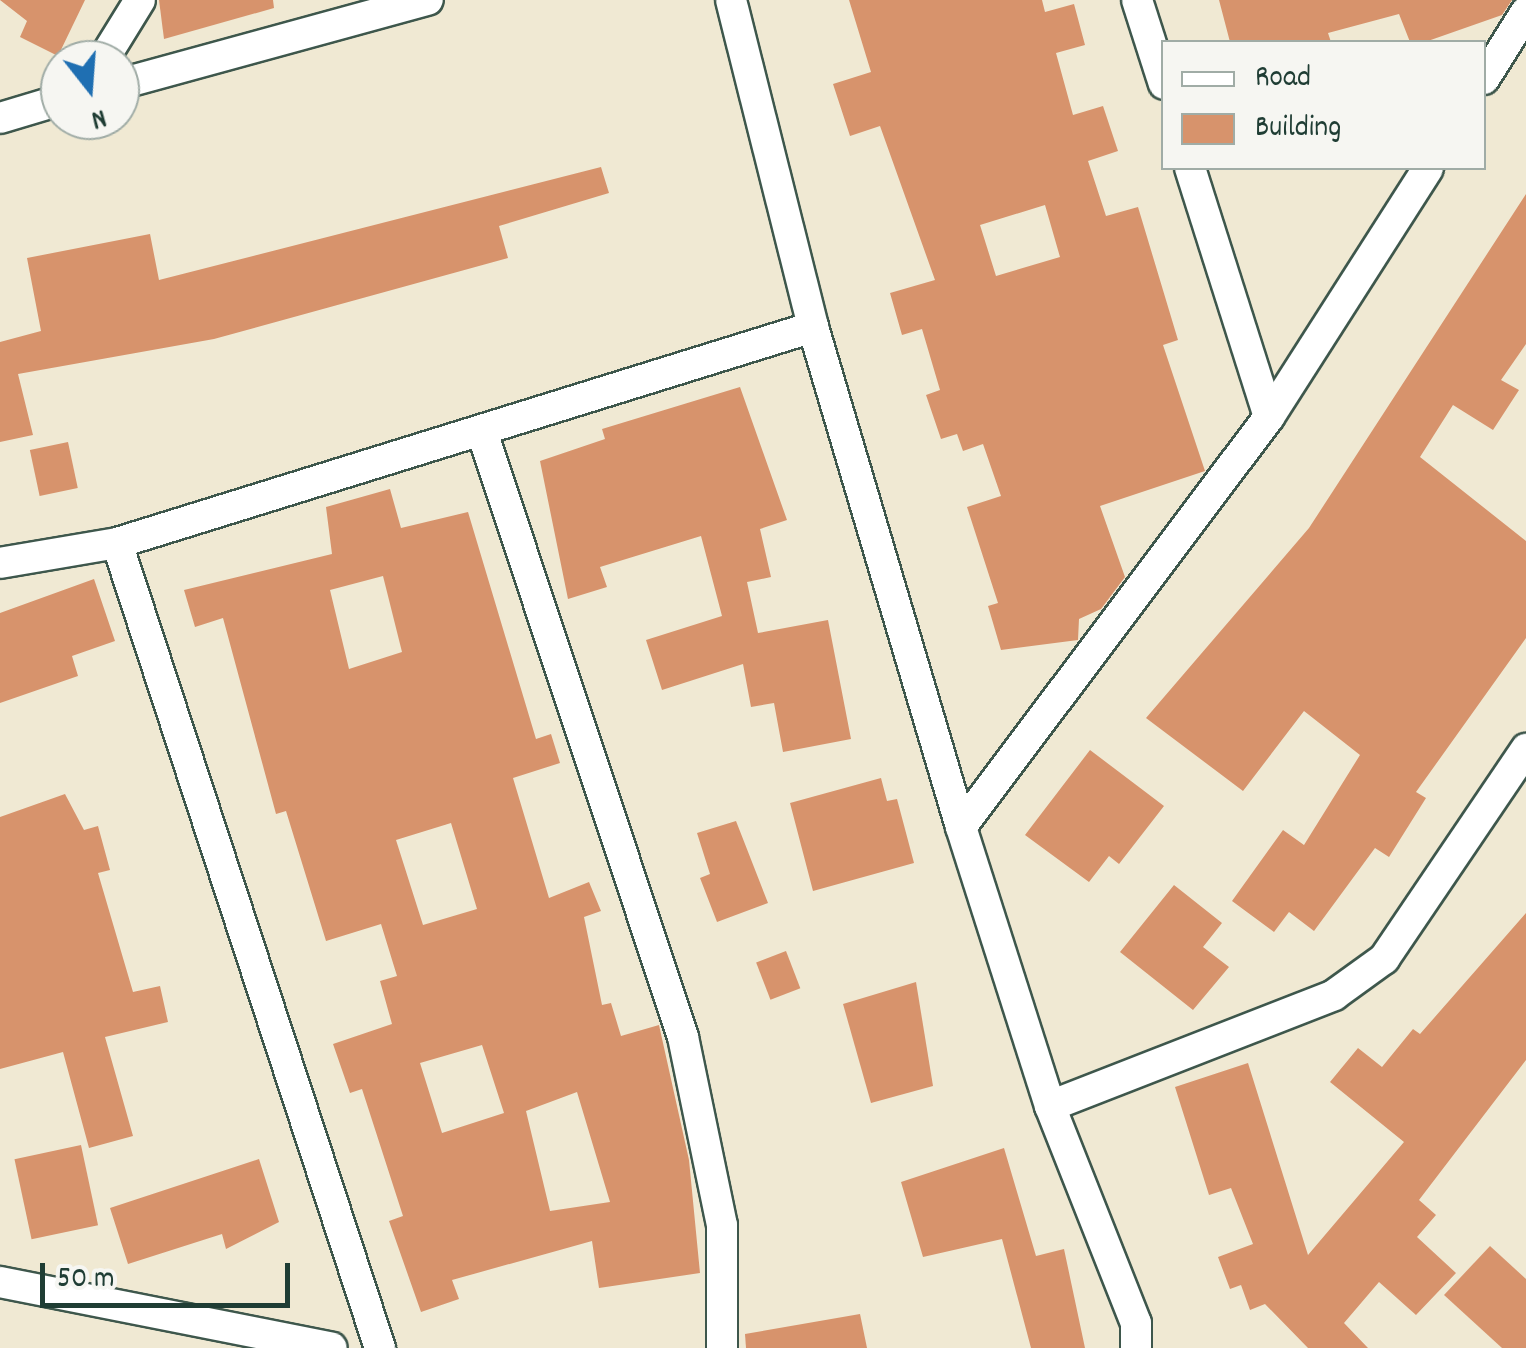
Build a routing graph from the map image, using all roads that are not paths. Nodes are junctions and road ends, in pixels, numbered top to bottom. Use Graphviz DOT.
graph roads {
  1 [pos="140,0"];
  2 [pos="428,0"];
  3 [pos="731,0"];
  4 [pos="1137,0"];
  5 [pos="1526,12"];
  6 [pos="116,40"];
  7 [pos="1161,75"];
  8 [pos="1486,77"];
  9 [pos="140,79"];
  10 [pos="40,106"];
  11 [pos="0,118"];
  12 [pos="1191,170"];
  13 [pos="1427,170"];
  14 [pos="813,326"];
  15 [pos="1269,417"];
  16 [pos="483,436"];
  17 [pos="118,543"];
  18 [pos="0,564"];
  19 [pos="1526,749"];
  20 [pos="960,826"];
  21 [pos="1050,1106"];
  22 [pos="0,1282"];
  23 [pos="332,1348"];
  24 [pos="380,1348"];
  25 [pos="722,1348"];
  26 [pos="1136,1348"];
  1 -- 6 [label="street"];
  2 -- 9 [label="street"];
  3 -- 14 [label="street"];
  4 -- 7 [label="street"];
  5 -- 8 [label="street"];
  10 -- 11 [label="street"];
  12 -- 15 [label="street"];
  13 -- 15 [label="street"];
  14 -- 16 [label="street"];
  14 -- 20 [label="street"];
  15 -- 20 [label="street"];
  16 -- 17 [label="street"];
  16 -- 25 [label="street"];
  17 -- 18 [label="street"];
  17 -- 24 [label="street"];
  19 -- 21 [label="street"];
  20 -- 21 [label="street"];
  21 -- 26 [label="street"];
  22 -- 23 [label="street"];
}
